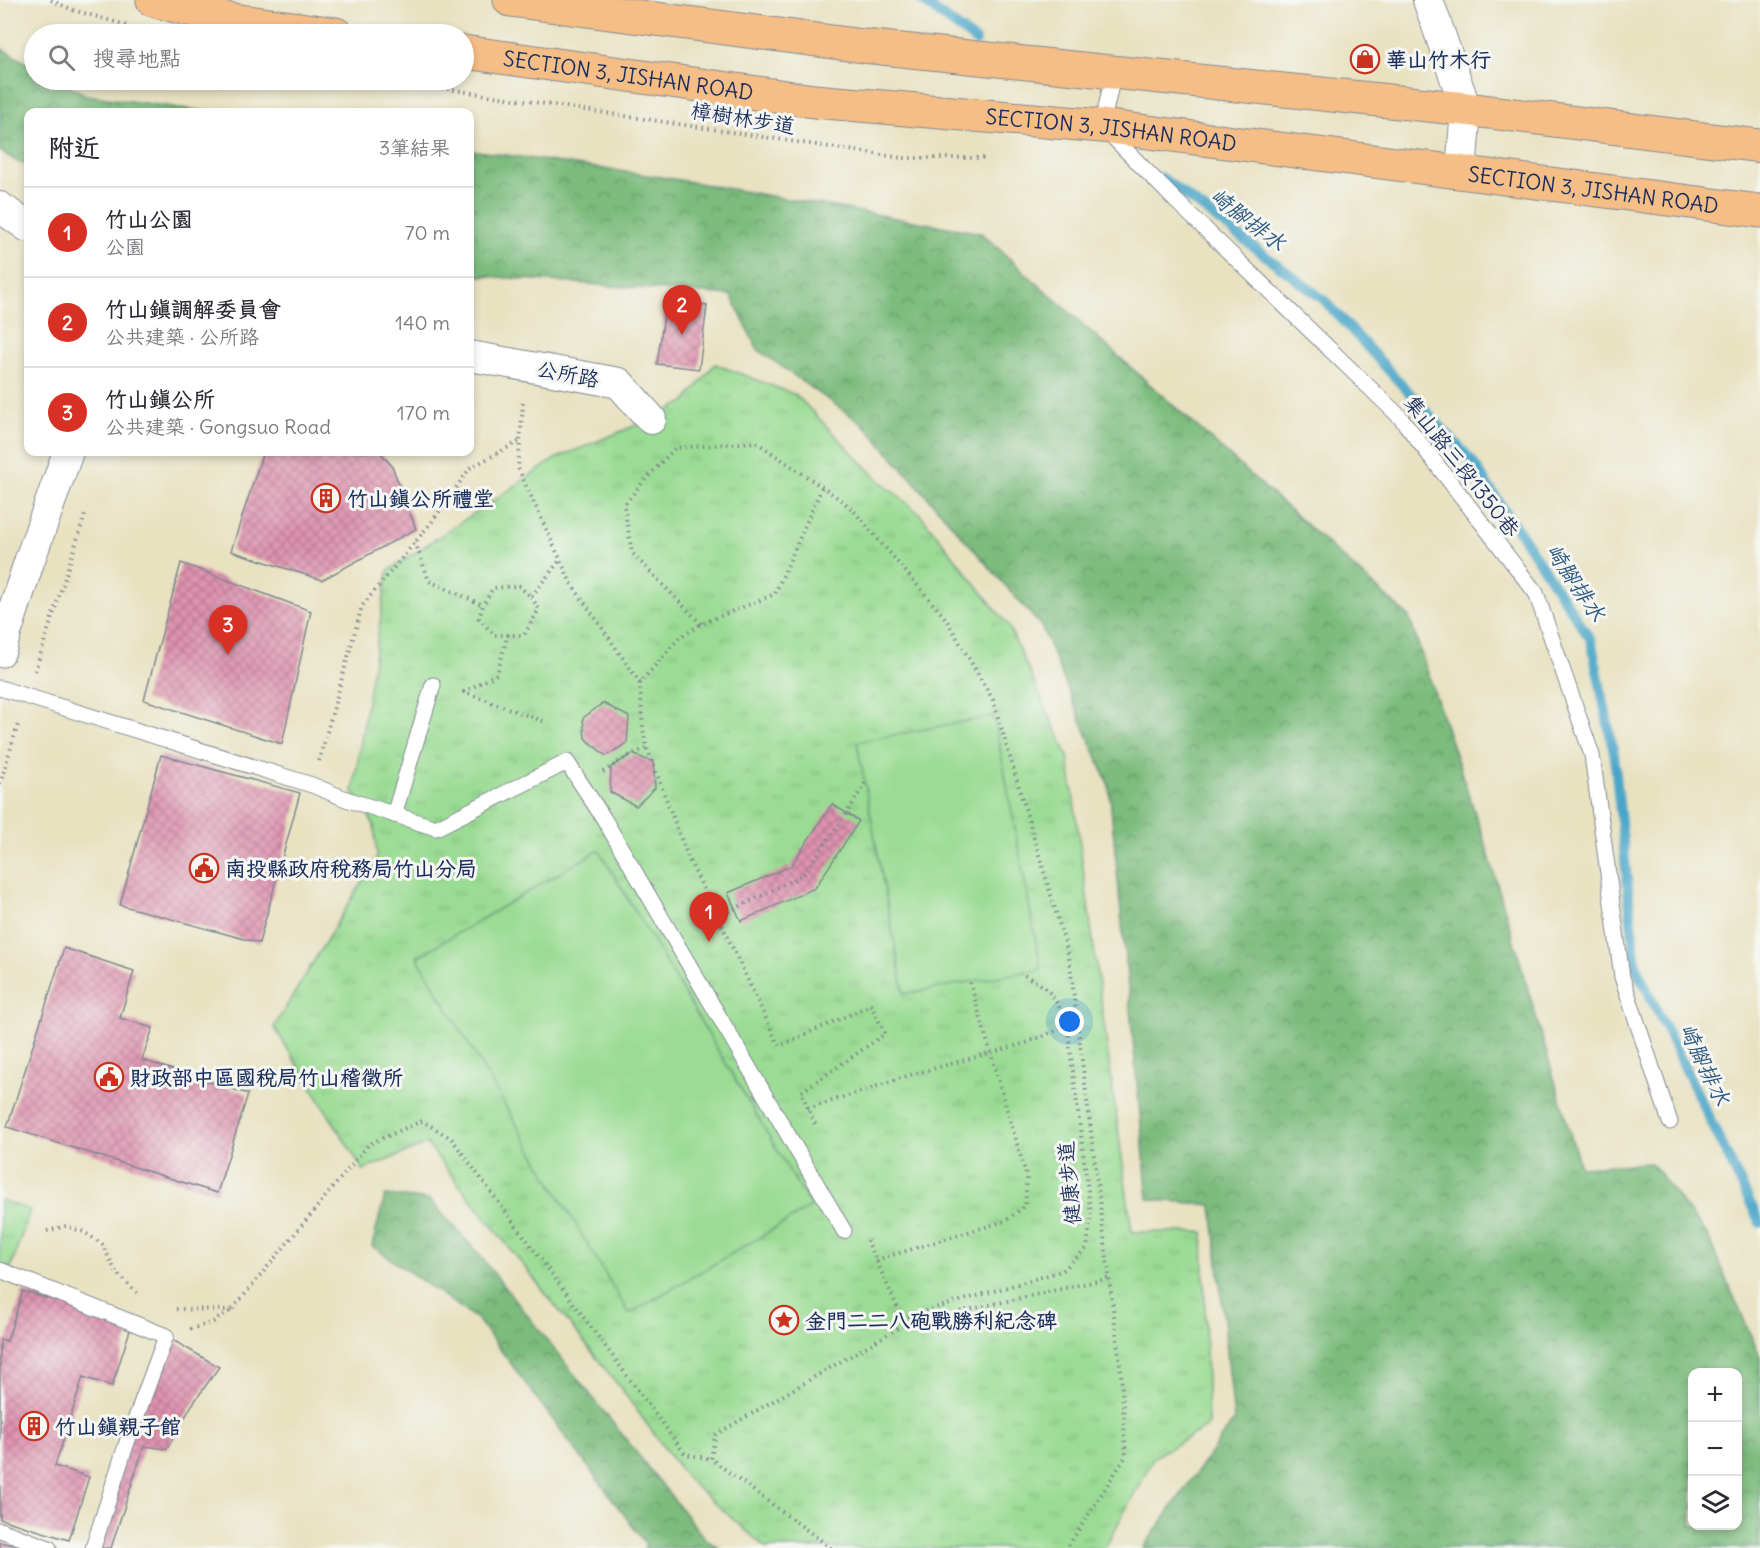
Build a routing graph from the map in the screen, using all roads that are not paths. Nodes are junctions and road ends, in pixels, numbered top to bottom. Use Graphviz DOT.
graph roads {
  1 [pos="153,0"];
  2 [pos="510,0"];
  3 [pos="1428,0"];
  4 [pos="263,24"];
  5 [pos="474,53"];
  6 [pos="1114,71"];
  7 [pos="1466,110"];
  8 [pos="1102,126"];
  9 [pos="1760,146"];
  10 [pos="1461,172"];
  11 [pos="0,207"];
  12 [pos="1760,211"];
  13 [pos="24,224"];
  14 [pos="474,357"];
  15 [pos="651,419"];
  16 [pos="67,456"];
  17 [pos="0,652"];
  18 [pos="433,685"];
  19 [pos="0,688"];
  20 [pos="393,815"];
  21 [pos="1670,1122"];
  22 [pos="844,1231"];
  23 [pos="0,1270"];
  24 [pos="0,1530"];
  25 [pos="49,1548"];
  26 [pos="93,1548"];
  1 -- 4 [label="main road"];
  2 -- 6 [label="main road"];
  3 -- 7 [label="street"];
  5 -- 8 [label="main road, SECTION 3, JISHAN ROAD"];
  6 -- 7 [label="main road"];
  6 -- 8 [label="lane"];
  7 -- 9 [label="main road"];
  7 -- 10 [label="street"];
  8 -- 10 [label="main road, SECTION 3, JISHAN ROAD"];
  8 -- 21 [label="lane, 集山路三段1350巷"];
  10 -- 12 [label="main road, SECTION 3, JISHAN ROAD"];
  11 -- 13 [label="street"];
  14 -- 15 [label="street, 公所路"];
  16 -- 17 [label="street"];
  18 -- 20 [label="lane"];
  19 -- 20 [label="lane"];
  20 -- 22 [label="lane"];
  23 -- 26 [label="lane"];
  24 -- 25 [label="lane"];
}
